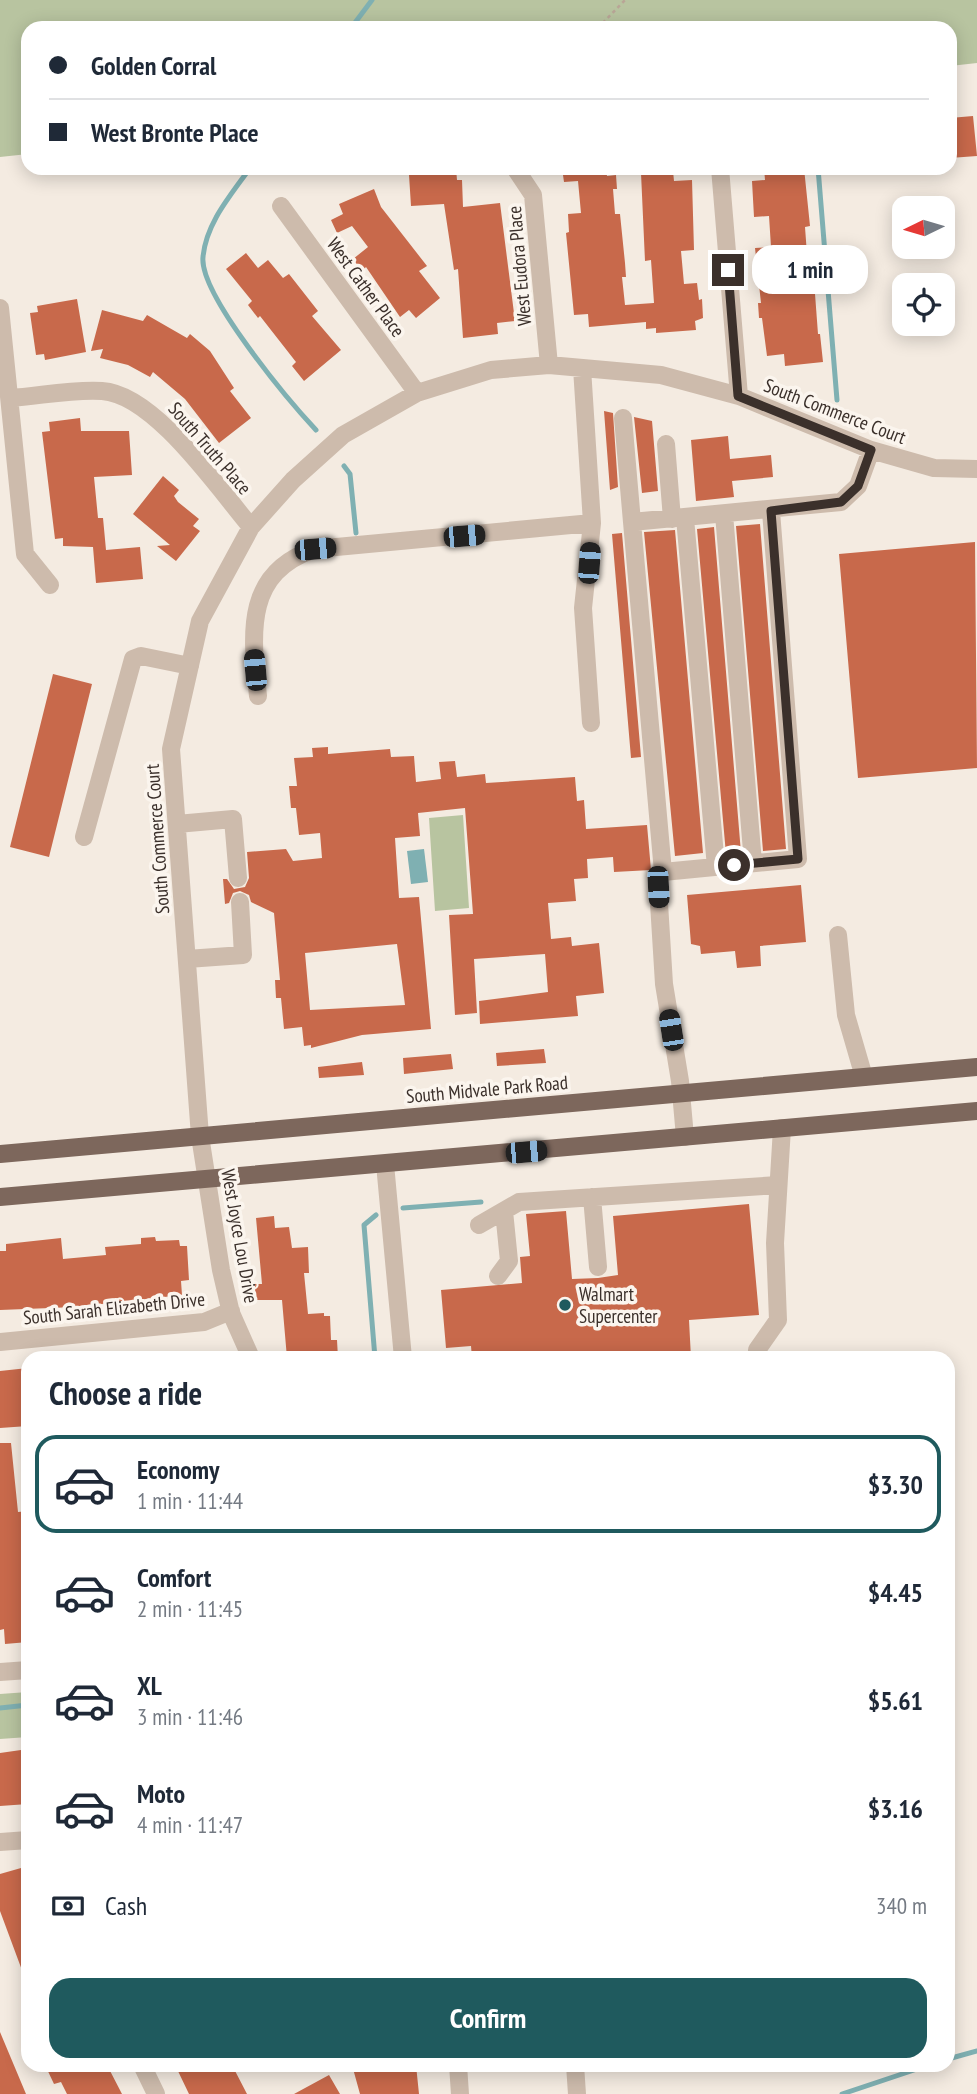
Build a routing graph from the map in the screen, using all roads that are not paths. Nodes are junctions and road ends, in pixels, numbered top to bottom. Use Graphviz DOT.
graph roads {
  1 [pos="520,175"];
  2 [pos="721,175"];
  3 [pos="281,206"];
  4 [pos="0,308"];
  5 [pos="549,365"];
  6 [pos="582,368"];
  7 [pos="417,393"];
  8 [pos="738,396"];
  9 [pos="10,398"];
  10 [pos="623,418"];
  11 [pos="666,444"];
  12 [pos="871,450"];
  13 [pos="977,469"];
  14 [pos="771,511"];
  15 [pos="724,514"];
  16 [pos="678,518"];
  17 [pos="632,522"];
  18 [pos="592,523"];
  19 [pos="251,527"];
  20 [pos="50,585"];
  21 [pos="190,666"];
  22 [pos="258,696"];
  23 [pos="591,723"];
  24 [pos="177,824"];
  25 [pos="85,837"];
  26 [pos="753,863"];
  27 [pos="716,867"];
  28 [pos="239,878"];
  29 [pos="658,887"];
  30 [pos="240,902"];
  31 [pos="838,935"];
  32 [pos="187,959"];
  33 [pos="977,1067"];
  34 [pos="864,1077"];
  35 [pos="681,1093"];
  36 [pos="977,1111"];
  37 [pos="782,1128"];
  38 [pos="200,1136"];
  39 [pos="685,1137"];
  40 [pos="0,1154"];
  41 [pos="205,1160"];
  42 [pos="385,1164"];
  43 [pos="208,1180"];
  44 [pos="778,1185"];
  45 [pos="0,1197"];
  46 [pos="592,1197"];
  47 [pos="504,1211"];
  48 [pos="479,1225"];
  49 [pos="598,1267"];
  50 [pos="498,1276"];
  51 [pos="231,1311"];
  52 [pos="0,1342"];
  53 [pos="248,1351"];
  54 [pos="401,1351"];
  55 [pos="757,1351"];
  56 [pos="21,1670"];
  57 [pos="0,1672"];
  58 [pos="21,1840"];
  59 [pos="0,1842"];
  60 [pos="145,2072"];
  61 [pos="458,2072"];
  62 [pos="575,2072"];
  63 [pos="156,2094"];
  64 [pos="460,2094"];
  65 [pos="577,2094"];
  1 -- 5 [label="street, West Eudora Place"];
  2 -- 8 [label="street"];
  3 -- 7 [label="street, West Cather Place"];
  4 -- 9 [label="street"];
  5 -- 6 [label="street, South Commerce Court"];
  5 -- 7 [label="street, South Commerce Court"];
  6 -- 8 [label="street, South Commerce Court"];
  6 -- 18 [label="street"];
  7 -- 19 [label="street, South Commerce Court"];
  8 -- 12 [label="street, South Commerce Court"];
  9 -- 19 [label="street, South Truth Place"];
  9 -- 20 [label="street"];
  10 -- 17 [label="street"];
  11 -- 16 [label="street"];
  12 -- 13 [label="street, South Commerce Court"];
  12 -- 14 [label="street"];
  14 -- 15 [label="street"];
  14 -- 26 [label="street"];
  15 -- 16 [label="street"];
  15 -- 26 [label="street"];
  16 -- 17 [label="street"];
  16 -- 27 [label="street"];
  17 -- 27 [label="street"];
  18 -- 22 [label="street"];
  18 -- 23 [label="street"];
  19 -- 21 [label="street, South Commerce Court"];
  21 -- 24 [label="street, South Commerce Court"];
  21 -- 25 [label="street"];
  24 -- 28 [label="street"];
  24 -- 32 [label="street, South Commerce Court"];
  26 -- 27 [label="street"];
  29 -- 35 [label="street"];
  30 -- 32 [label="street"];
  31 -- 34 [label="street"];
  32 -- 38 [label="street, South Commerce Court"];
  33 -- 34 [label="main road, South Midvale Park Road"];
  34 -- 35 [label="main road, South Midvale Park Road"];
  35 -- 38 [label="main road, South Midvale Park Road"];
  35 -- 39 [label="street"];
  36 -- 37 [label="main road"];
  37 -- 39 [label="main road"];
  37 -- 44 [label="street"];
  38 -- 40 [label="main road, South Midvale Park Road"];
  38 -- 41 [label="street, South Commerce Court"];
  39 -- 42 [label="main road"];
  41 -- 43 [label="street, West Joyce Lou Drive"];
  42 -- 43 [label="main road"];
  42 -- 54 [label="street"];
  43 -- 45 [label="main road"];
  43 -- 51 [label="street, West Joyce Lou Drive"];
  44 -- 46 [label="street"];
  44 -- 55 [label="street"];
  46 -- 47 [label="street"];
  46 -- 49 [label="street"];
  47 -- 48 [label="street"];
  47 -- 50 [label="street"];
  51 -- 52 [label="street, South Sarah Elizabeth Drive"];
  51 -- 53 [label="street, West Joyce Lou Drive"];
  56 -- 57 [label="street"];
  58 -- 59 [label="street"];
  60 -- 63 [label="street"];
  61 -- 64 [label="street"];
  62 -- 65 [label="street"];
}
